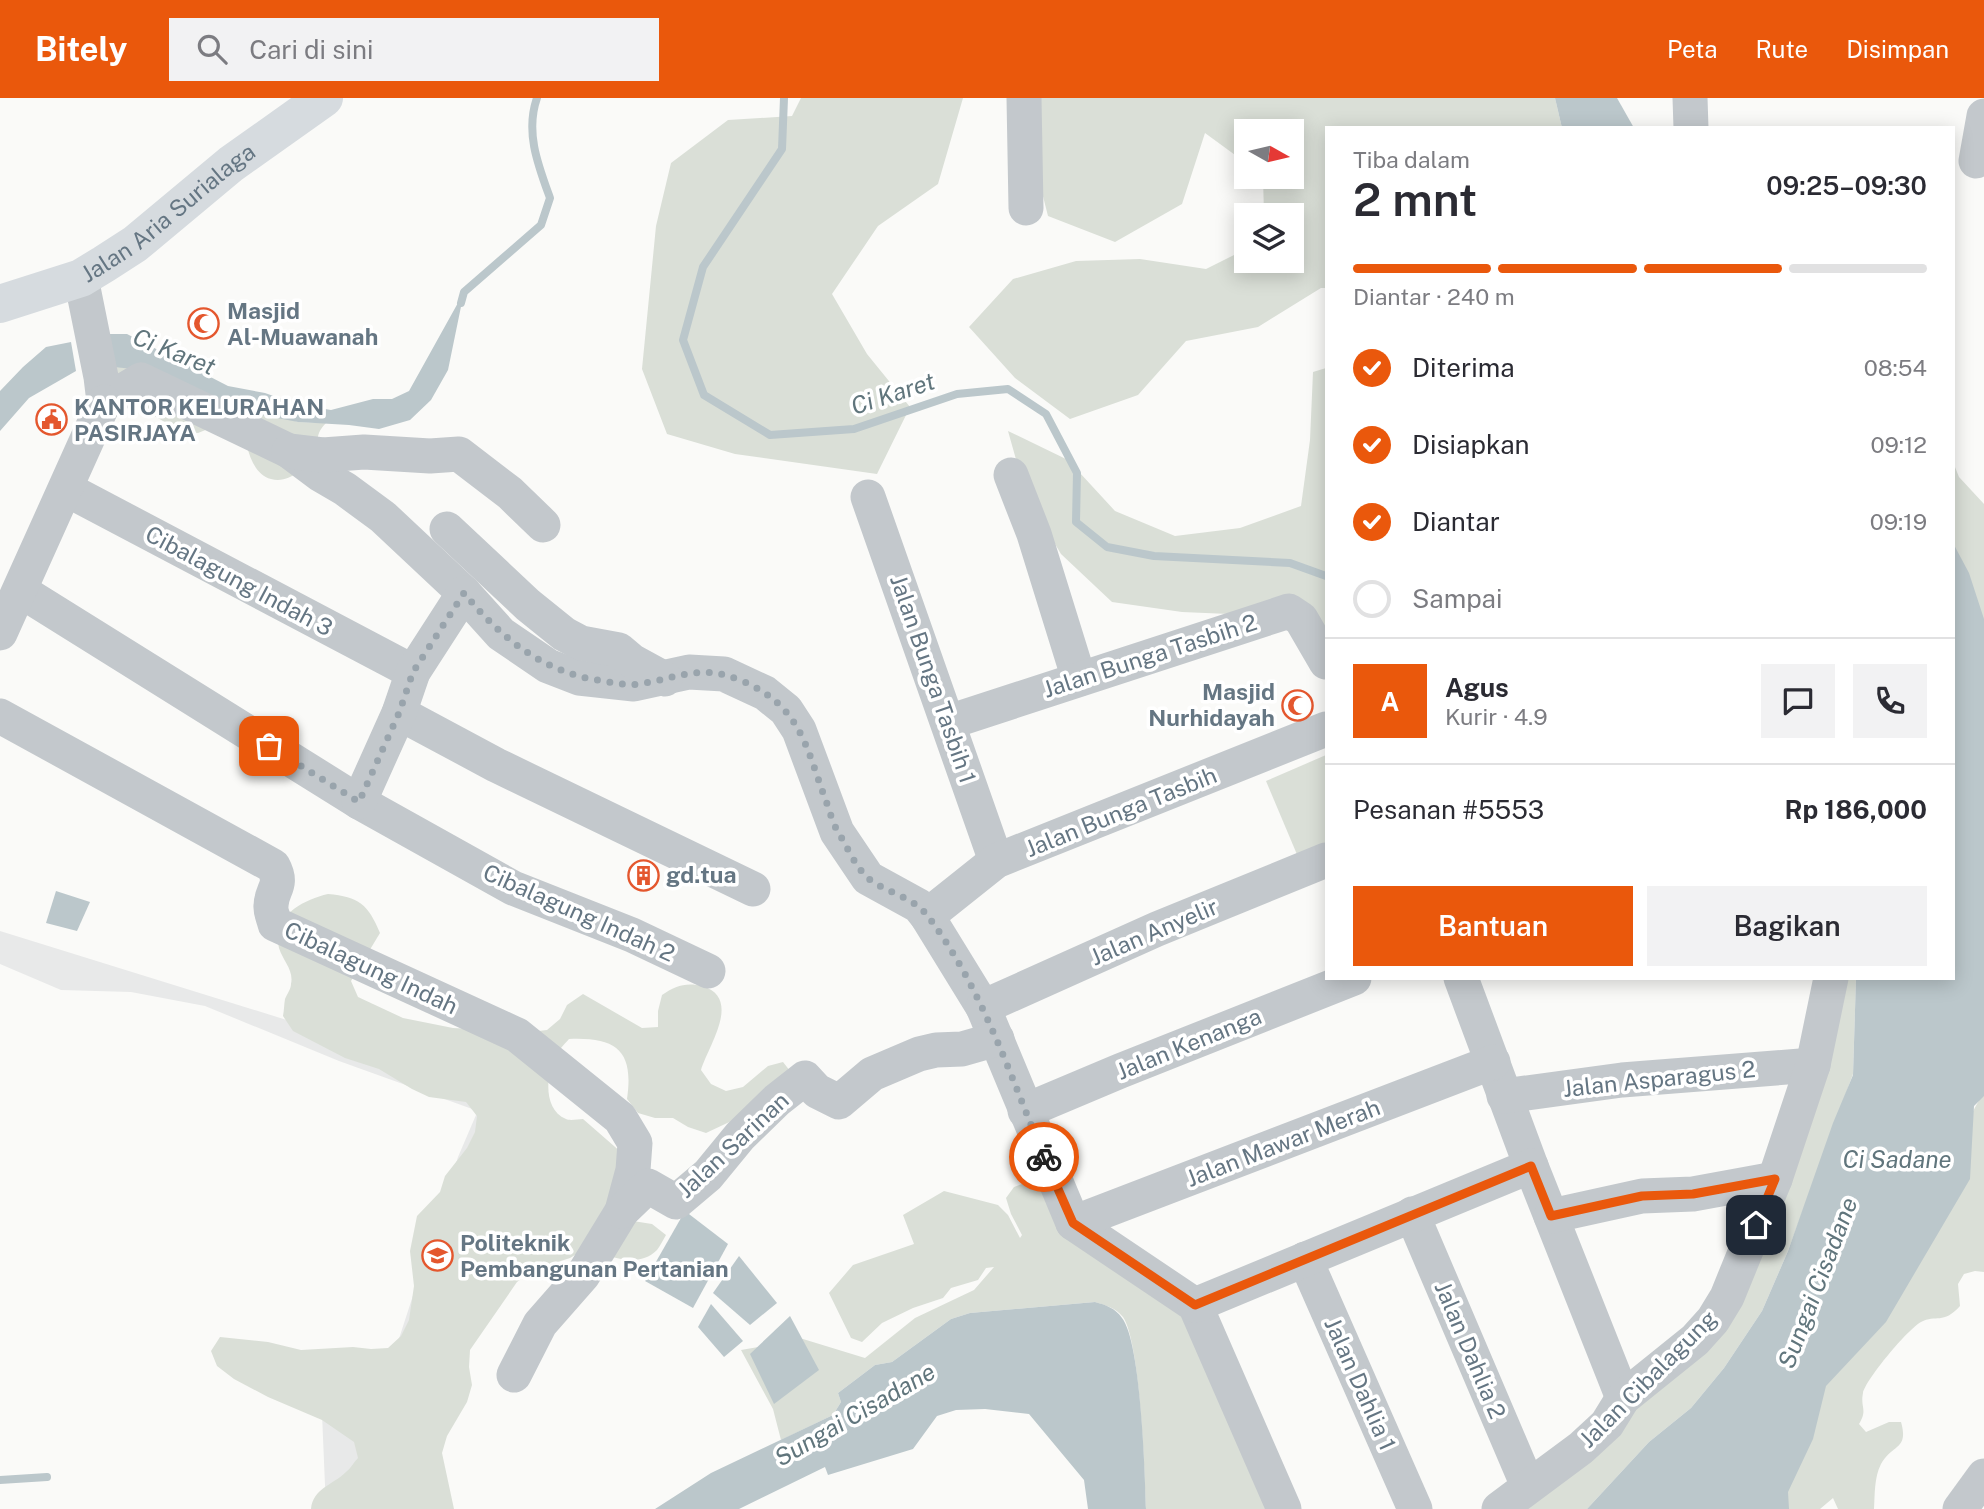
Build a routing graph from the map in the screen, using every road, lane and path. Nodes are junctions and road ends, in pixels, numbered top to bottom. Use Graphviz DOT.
graph roads {
  1 [pos="324,98"];
  2 [pos="1024,98"];
  3 [pos="1690,98"];
  4 [pos="1984,116"];
  5 [pos="1691,126"];
  6 [pos="1971,161"];
  7 [pos="1026,208"];
  8 [pos="80,278"];
  9 [pos="0,304"];
  10 [pos="102,390"];
  11 [pos="289,451"];
  12 [pos="1011,475"];
  13 [pos="66,489"];
  14 [pos="868,497"];
  15 [pos="543,525"];
  16 [pos="447,529"];
  17 [pos="20,591"];
  18 [pos="464,593"];
  19 [pos="0,633"];
  20 [pos="1325,660"];
  21 [pos="413,672"];
  22 [pos="665,679"];
  23 [pos="1079,679"];
  24 [pos="399,713"];
  25 [pos="0,716"];
  26 [pos="949,722"];
  27 [pos="1325,729"];
  28 [pos="359,802"];
  29 [pos="1325,860"];
  30 [pos="996,861"];
  31 [pos="753,889"];
  32 [pos="928,916"];
  33 [pos="708,971"];
  34 [pos="1349,980"];
  35 [pos="1462,980"];
  36 [pos="1831,980"];
  37 [pos="983,1007"];
  38 [pos="997,1039"];
  39 [pos="1493,1062"];
  40 [pos="1813,1065"];
  41 [pos="1504,1096"];
  42 [pos="1025,1111"];
  43 [pos="1531,1166"];
  44 [pos="1775,1179"];
  45 [pos="1412,1214"];
  46 [pos="1551,1216"];
  47 [pos="1073,1223"];
  48 [pos="612,1226"];
  49 [pos="1305,1259"];
  50 [pos="1195,1305"];
  51 [pos="514,1375"];
  52 [pos="1623,1398"];
  53 [pos="1984,1476"];
  54 [pos="1528,1486"];
  55 [pos="1284,1509"];
  56 [pos="1415,1509"];
  57 [pos="1499,1509"];
  58 [pos="1960,1509"];
  1 -- 8 [label="main road, Jalan Aria Surialaga"];
  2 -- 7 [label="street"];
  3 -- 5 [label="street"];
  4 -- 6 [label="street"];
  8 -- 9 [label="main road, Jalan Aria Surialaga"];
  8 -- 10 [label="street"];
  10 -- 11 [label="street"];
  10 -- 13 [label="street"];
  11 -- 15 [label="street"];
  11 -- 18 [label="street"];
  12 -- 23 [label="street"];
  13 -- 17 [label="street"];
  13 -- 21 [label="street, Cibalagung Indah 3"];
  14 -- 26 [label="street, Jalan Bunga Tasbih 1"];
  16 -- 22 [label="street"];
  17 -- 19 [label="street"];
  17 -- 28 [label="street, Cibalagung Indah 2"];
  18 -- 21 [label="street"];
  18 -- 22 [label="street"];
  20 -- 23 [label="street, Jalan Bunga Tasbih 2"];
  21 -- 24 [label="street"];
  22 -- 32 [label="street"];
  23 -- 26 [label="street, Jalan Bunga Tasbih 2"];
  24 -- 28 [label="street"];
  24 -- 31 [label="street"];
  25 -- 48 [label="street, Cibalagung Indah"];
  26 -- 30 [label="street, Jalan Bunga Tasbih 1"];
  27 -- 30 [label="street, Jalan Bunga Tasbih"];
  28 -- 33 [label="street, Cibalagung Indah 2"];
  29 -- 37 [label="street, Jalan Anyelir"];
  30 -- 32 [label="street, Jalan Bunga Tasbih"];
  32 -- 37 [label="street"];
  34 -- 42 [label="street, Jalan Kenanga"];
  35 -- 39 [label="street"];
  36 -- 40 [label="street, Jalan Cibalagung"];
  37 -- 38 [label="street"];
  38 -- 42 [label="street"];
  38 -- 48 [label="street, Jalan Sarinan"];
  39 -- 41 [label="street"];
  39 -- 47 [label="street, Jalan Mawar Merah"];
  40 -- 41 [label="street, Jalan Asparagus 2"];
  40 -- 44 [label="street, Jalan Cibalagung"];
  41 -- 43 [label="street"];
  42 -- 47 [label="street"];
  43 -- 45 [label="street"];
  43 -- 46 [label="street"];
  44 -- 46 [label="street"];
  44 -- 52 [label="street, Jalan Cibalagung"];
  45 -- 49 [label="street"];
  45 -- 54 [label="street, Jalan Dahlia 2"];
  46 -- 52 [label="street"];
  47 -- 50 [label="street"];
  48 -- 51 [label="street"];
  49 -- 50 [label="street"];
  49 -- 56 [label="street, Jalan Dahlia 1"];
  50 -- 55 [label="street"];
  52 -- 54 [label="street, Jalan Cibalagung"];
  53 -- 58 [label="street"];
  54 -- 57 [label="street, Jalan Cibalagung"];
}
